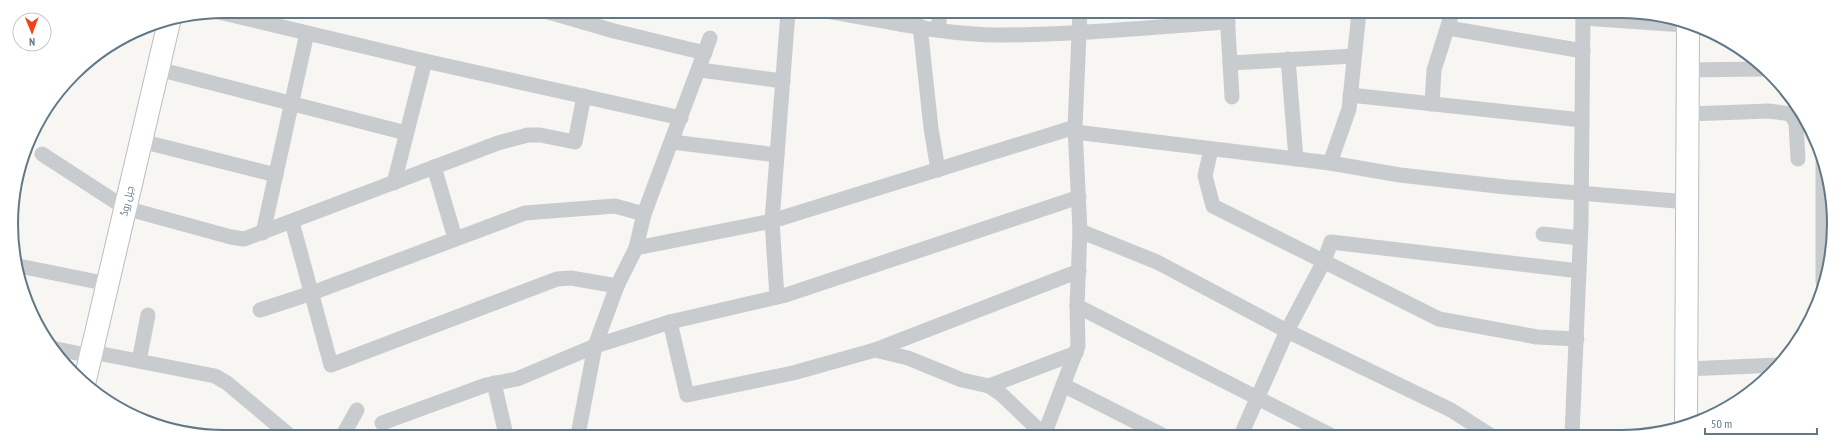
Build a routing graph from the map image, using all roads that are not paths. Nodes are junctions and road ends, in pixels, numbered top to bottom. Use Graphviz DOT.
graph roads {
  1 [pos="244,18"];
  2 [pos="788,18"];
  3 [pos="870,18"];
  4 [pos="939,18"];
  5 [pos="1080,18"];
  6 [pos="1218,18"];
  7 [pos="1228,18"];
  8 [pos="1359,18"];
  9 [pos="1451,18"];
  10 [pos="1583,18"];
  11 [pos="1613,18"];
  12 [pos="593,19"];
  13 [pos="1666,23"];
  14 [pos="168,26"];
  15 [pos="920,26"];
  16 [pos="1448,28"];
  17 [pos="1688,29"];
  18 [pos="939,30"];
  19 [pos="1080,32"];
  20 [pos="307,33"];
  21 [pos="710,38"];
  22 [pos="1583,51"];
  23 [pos="705,53"];
  24 [pos="1354,56"];
  25 [pos="1288,60"];
  26 [pos="425,61"];
  27 [pos="1230,63"];
  28 [pos="158,69"];
  29 [pos="1757,69"];
  30 [pos="700,70"];
  31 [pos="1688,70"];
  32 [pos="783,81"];
  33 [pos="1350,95"];
  34 [pos="584,96"];
  35 [pos="1232,97"];
  36 [pos="292,103"];
  37 [pos="1432,104"];
  38 [pos="1689,114"];
  39 [pos="681,118"];
  40 [pos="1582,120"];
  41 [pos="1075,130"];
  42 [pos="406,133"];
  43 [pos="141,141"];
  44 [pos="672,142"];
  45 [pos="1211,149"];
  46 [pos="42,154"];
  47 [pos="777,155"];
  48 [pos="1296,159"];
  49 [pos="1798,159"];
  50 [pos="1330,164"];
  51 [pos="434,167"];
  52 [pos="938,170"];
  53 [pos="276,175"];
  54 [pos="1822,180"];
  55 [pos="394,182"];
  56 [pos="1581,195"];
  57 [pos="1079,197"];
  58 [pos="1688,202"];
  59 [pos="125,208"];
  60 [pos="644,214"];
  61 [pos="772,221"];
  62 [pos="292,222"];
  63 [pos="1080,231"];
  64 [pos="263,233"];
  65 [pos="1543,234"];
  66 [pos="455,238"];
  67 [pos="1580,238"];
  68 [pos="636,248"];
  69 [pos="1324,261"];
  70 [pos="1823,265"];
  71 [pos="23,267"];
  72 [pos="1079,271"];
  73 [pos="1579,271"];
  74 [pos="108,284"];
  75 [pos="617,286"];
  76 [pos="312,293"];
  77 [pos="777,297"];
  78 [pos="1077,306"];
  79 [pos="260,310"];
  80 [pos="148,315"];
  81 [pos="670,322"];
  82 [pos="1287,331"];
  83 [pos="1577,339"];
  84 [pos="596,346"];
  85 [pos="61,349"];
  86 [pos="875,350"];
  87 [pos="1076,353"];
  88 [pos="91,354"];
  89 [pos="139,361"];
  90 [pos="1771,365"];
  91 [pos="1686,369"];
  92 [pos="86,377"];
  93 [pos="494,383"];
  94 [pos="1063,384"];
  95 [pos="989,386"];
  96 [pos="1258,399"];
  97 [pos="357,410"];
  98 [pos="1686,419"];
  99 [pos="382,423"];
  100 [pos="283,430"];
  101 [pos="345,430"];
  102 [pos="505,430"];
  103 [pos="574,430"];
  104 [pos="1039,430"];
  105 [pos="1046,430"];
  106 [pos="1152,430"];
  107 [pos="1243,430"];
  108 [pos="1320,430"];
  109 [pos="1482,430"];
  110 [pos="1572,430"];
  1 -- 20 [label="street"];
  2 -- 32 [label="street"];
  3 -- 15 [label="street"];
  4 -- 18 [label="street"];
  5 -- 19 [label="street"];
  6 -- 19 [label="street"];
  7 -- 27 [label="street"];
  8 -- 24 [label="street"];
  9 -- 16 [label="street"];
  10 -- 22 [label="street"];
  11 -- 13 [label="street"];
  12 -- 23 [label="street"];
  14 -- 28 [label="street, جیل روڈ"];
  15 -- 18 [label="street"];
  15 -- 52 [label="street"];
  16 -- 22 [label="street"];
  16 -- 37 [label="street"];
  17 -- 31 [label="street"];
  18 -- 19 [label="street"];
  19 -- 41 [label="street"];
  20 -- 26 [label="street"];
  20 -- 36 [label="street"];
  21 -- 23 [label="street"];
  22 -- 40 [label="street"];
  23 -- 30 [label="street"];
  24 -- 25 [label="street"];
  24 -- 33 [label="street"];
  25 -- 27 [label="street"];
  25 -- 48 [label="street"];
  26 -- 34 [label="street"];
  26 -- 42 [label="street"];
  27 -- 35 [label="street"];
  28 -- 36 [label="street"];
  28 -- 43 [label="street, جیل روڈ"];
  29 -- 31 [label="street"];
  30 -- 32 [label="street"];
  30 -- 39 [label="street"];
  31 -- 38 [label="street"];
  32 -- 47 [label="street"];
  33 -- 37 [label="street"];
  33 -- 50 [label="street"];
  34 -- 39 [label="street"];
  34 -- 51 [label="street"];
  36 -- 42 [label="street"];
  36 -- 53 [label="street"];
  37 -- 40 [label="street"];
  38 -- 49 [label="street"];
  38 -- 58 [label="street"];
  39 -- 44 [label="street"];
  40 -- 56 [label="street"];
  41 -- 45 [label="street"];
  41 -- 52 [label="street"];
  41 -- 57 [label="street"];
  42 -- 55 [label="street"];
  43 -- 53 [label="street"];
  43 -- 59 [label="street, جیل روڈ"];
  44 -- 47 [label="street"];
  44 -- 60 [label="street"];
  45 -- 48 [label="street"];
  45 -- 69 [label="street"];
  46 -- 59 [label="street"];
  47 -- 61 [label="street"];
  48 -- 50 [label="street"];
  50 -- 56 [label="street"];
  51 -- 55 [label="street"];
  51 -- 66 [label="street"];
  52 -- 61 [label="street"];
  53 -- 64 [label="street"];
  54 -- 70 [label="street"];
  55 -- 62 [label="street"];
  56 -- 58 [label="street"];
  56 -- 67 [label="street"];
  57 -- 63 [label="street"];
  57 -- 77 [label="street"];
  58 -- 91 [label="street"];
  59 -- 64 [label="street"];
  59 -- 74 [label="street, جیل روڈ"];
  60 -- 66 [label="street"];
  60 -- 68 [label="street"];
  61 -- 68 [label="street"];
  61 -- 77 [label="street"];
  62 -- 64 [label="street"];
  62 -- 76 [label="street"];
  63 -- 72 [label="street"];
  63 -- 82 [label="street"];
  65 -- 67 [label="street"];
  66 -- 76 [label="street"];
  67 -- 73 [label="street"];
  68 -- 75 [label="street"];
  69 -- 73 [label="street"];
  69 -- 82 [label="street"];
  69 -- 83 [label="street"];
  71 -- 74 [label="street"];
  72 -- 78 [label="street"];
  72 -- 86 [label="street"];
  73 -- 83 [label="street"];
  74 -- 88 [label="street, جیل روڈ"];
  75 -- 76 [label="street"];
  75 -- 84 [label="street"];
  76 -- 79 [label="street"];
  77 -- 81 [label="street"];
  78 -- 87 [label="street"];
  78 -- 96 [label="street"];
  80 -- 89 [label="street"];
  81 -- 84 [label="street"];
  81 -- 86 [label="street"];
  82 -- 96 [label="street"];
  82 -- 109 [label="street"];
  83 -- 110 [label="street"];
  84 -- 93 [label="street"];
  84 -- 103 [label="street"];
  85 -- 88 [label="street"];
  86 -- 95 [label="street"];
  87 -- 94 [label="street"];
  87 -- 95 [label="street"];
  88 -- 89 [label="street"];
  88 -- 92 [label="street, جیل روڈ"];
  89 -- 100 [label="street"];
  90 -- 91 [label="street"];
  91 -- 98 [label="street"];
  93 -- 99 [label="street"];
  93 -- 102 [label="street"];
  94 -- 105 [label="street"];
  94 -- 106 [label="street"];
  95 -- 104 [label="street"];
  96 -- 107 [label="street"];
  96 -- 108 [label="street"];
  97 -- 101 [label="street"];
}
